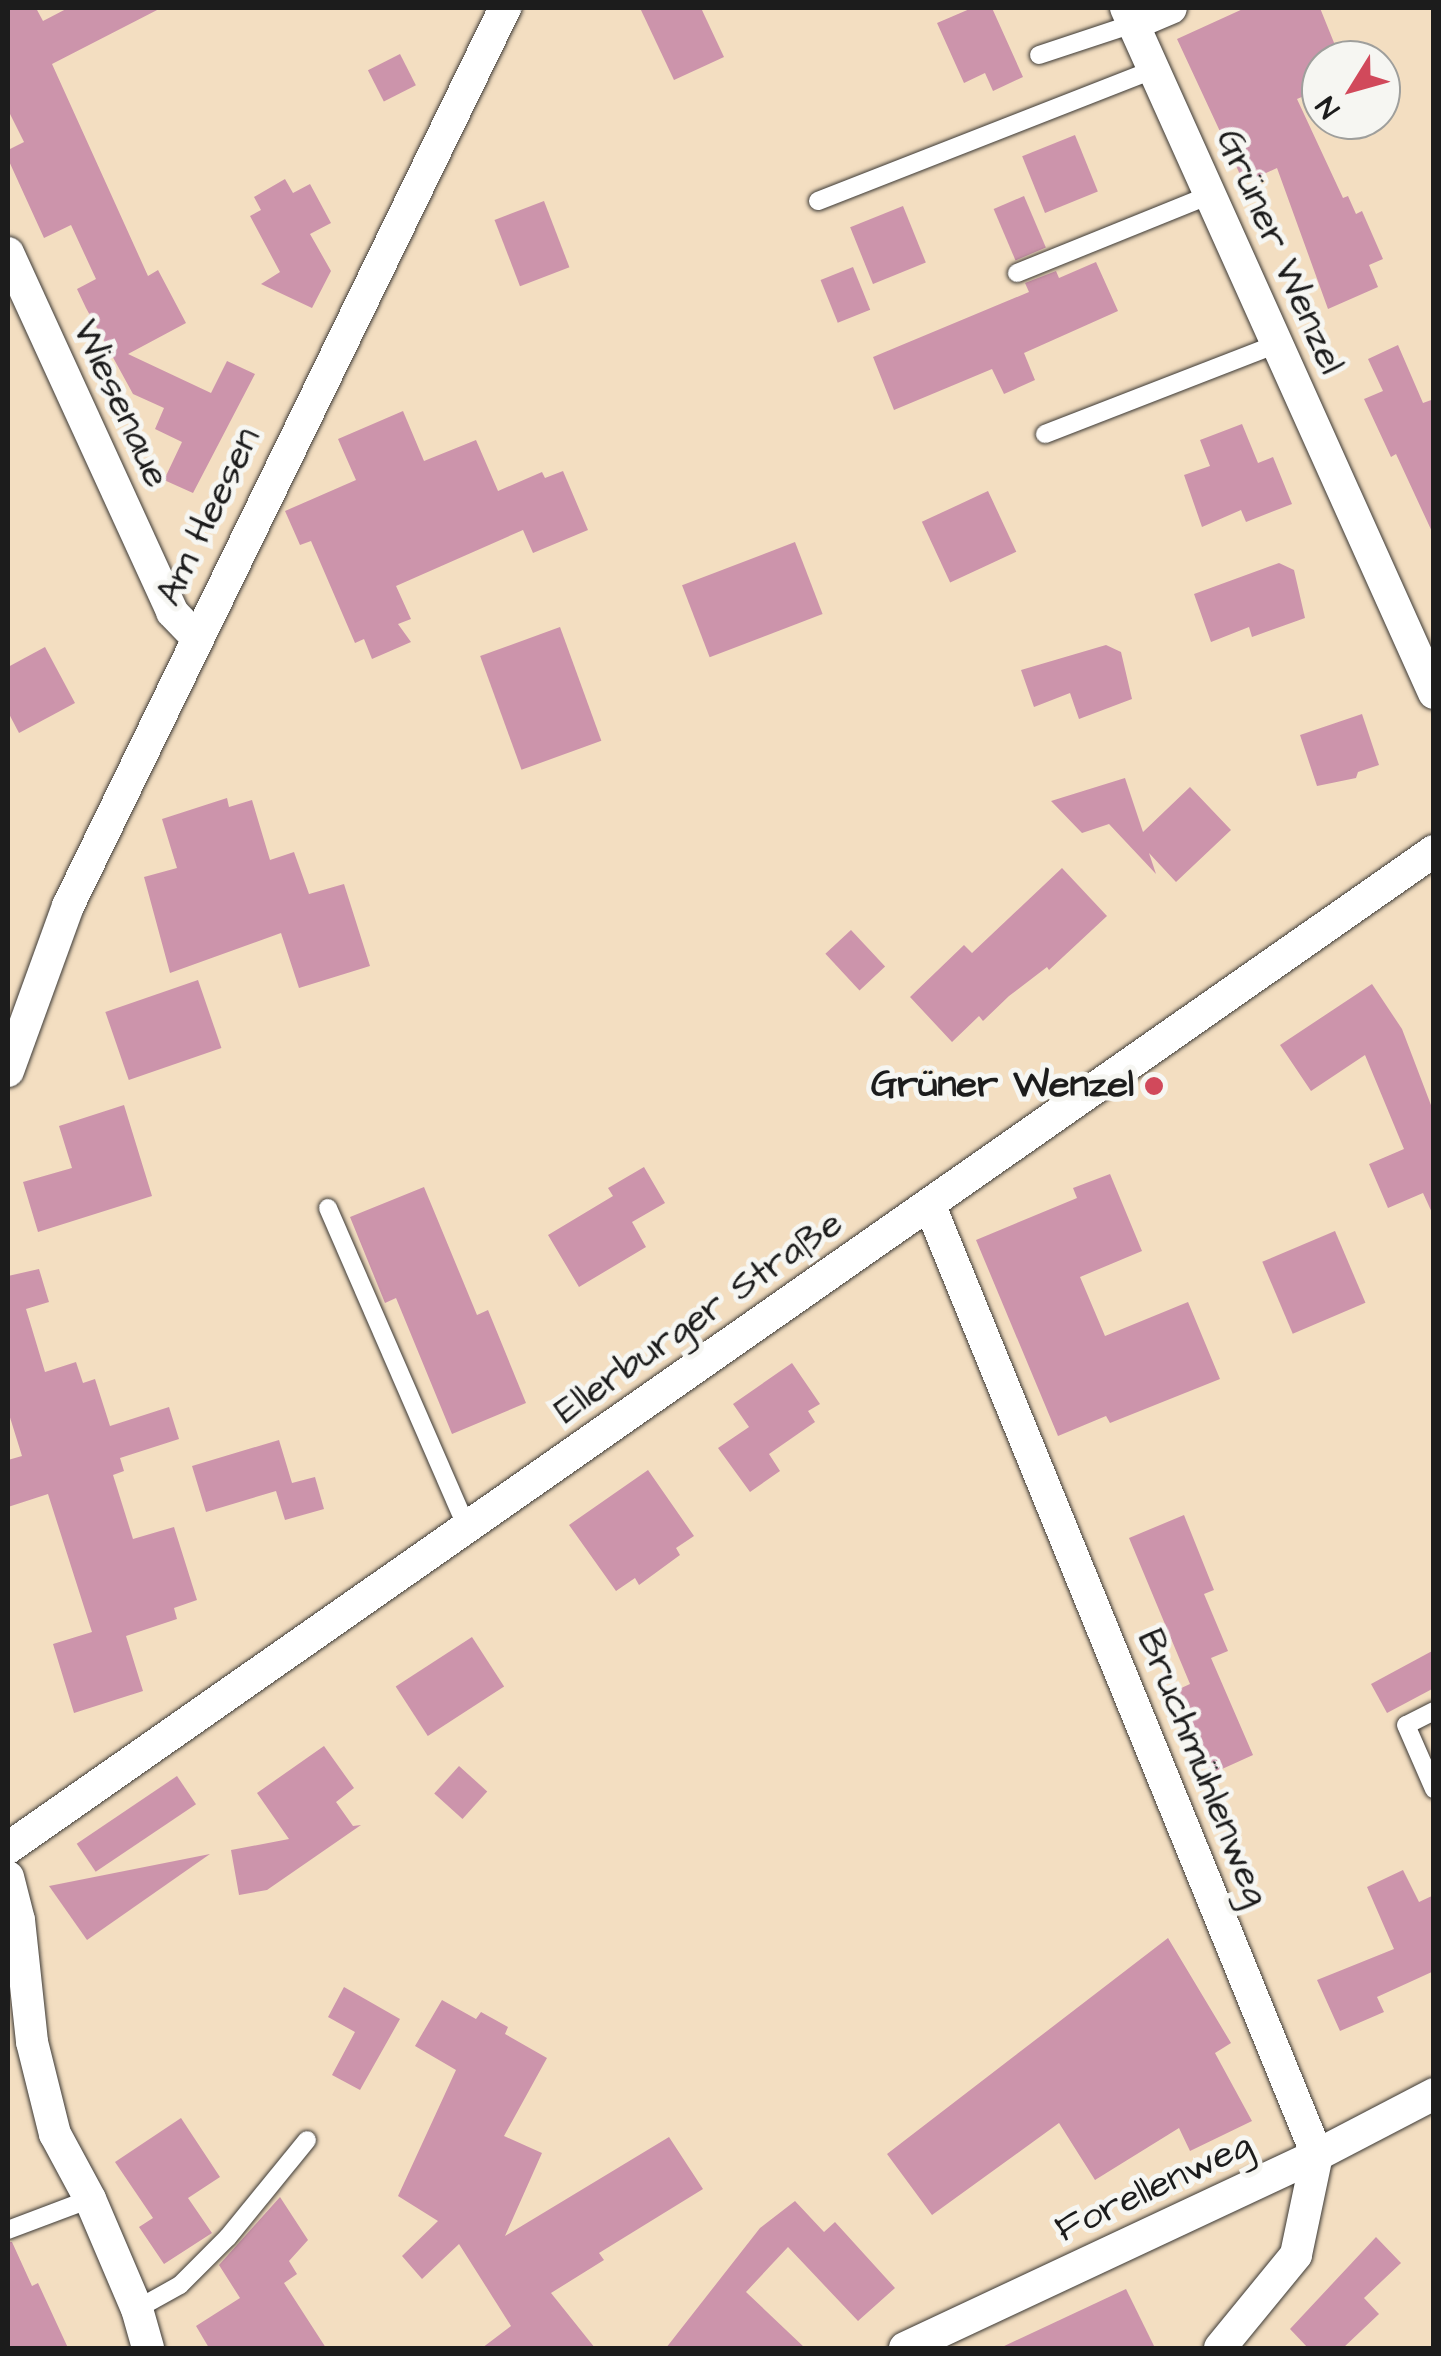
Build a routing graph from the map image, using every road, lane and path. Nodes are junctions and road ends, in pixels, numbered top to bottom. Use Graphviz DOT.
graph roads {
  1 [pos="506,8"];
  2 [pos="1171,8"];
  3 [pos="1130,16"];
  4 [pos="1039,55"];
  5 [pos="1154,69"];
  6 [pos="1210,195"];
  7 [pos="818,201"];
  8 [pos="8,252"];
  9 [pos="1017,273"];
  10 [pos="1277,344"];
  11 [pos="1046,434"];
  12 [pos="196,636"];
  13 [pos="1434,693"];
  14 [pos="1434,851"];
  15 [pos="8,1071"];
  16 [pos="930,1206"];
  17 [pos="328,1208"];
  18 [pos="468,1528"];
  19 [pos="1434,1711"];
  20 [pos="1434,1789"];
  21 [pos="8,1848"];
  22 [pos="8,1877"];
  23 [pos="1434,2094"];
  24 [pos="306,2140"];
  25 [pos="1317,2156"];
  26 [pos="90,2199"];
  27 [pos="8,2230"];
  28 [pos="137,2309"];
  29 [pos="148,2348"];
  30 [pos="904,2348"];
  31 [pos="1220,2348"];
  1 -- 12 [label="street, Am Heesen"];
  2 -- 3 [label="street"];
  3 -- 4 [label="lane"];
  3 -- 5 [label="street, Grüner Wenzel"];
  5 -- 6 [label="street, Grüner Wenzel"];
  5 -- 7 [label="lane"];
  6 -- 9 [label="lane"];
  6 -- 10 [label="street, Grüner Wenzel"];
  8 -- 12 [label="street, Wiesenaue"];
  10 -- 11 [label="lane"];
  10 -- 13 [label="street, Grüner Wenzel"];
  12 -- 15 [label="street, Am Heesen"];
  14 -- 16 [label="street, Ellerburger Straße"];
  16 -- 18 [label="street, Ellerburger Straße"];
  16 -- 25 [label="street, Bruchmühlenweg"];
  17 -- 18 [label="lane"];
  18 -- 21 [label="street, Ellerburger Straße"];
  19 -- 20 [label="lane"];
  22 -- 26 [label="street"];
  23 -- 25 [label="street, Forellenweg"];
  24 -- 28 [label="lane"];
  25 -- 30 [label="street, Forellenweg"];
  25 -- 31 [label="street"];
  26 -- 27 [label="lane"];
  26 -- 28 [label="street"];
  28 -- 29 [label="street"];
}
